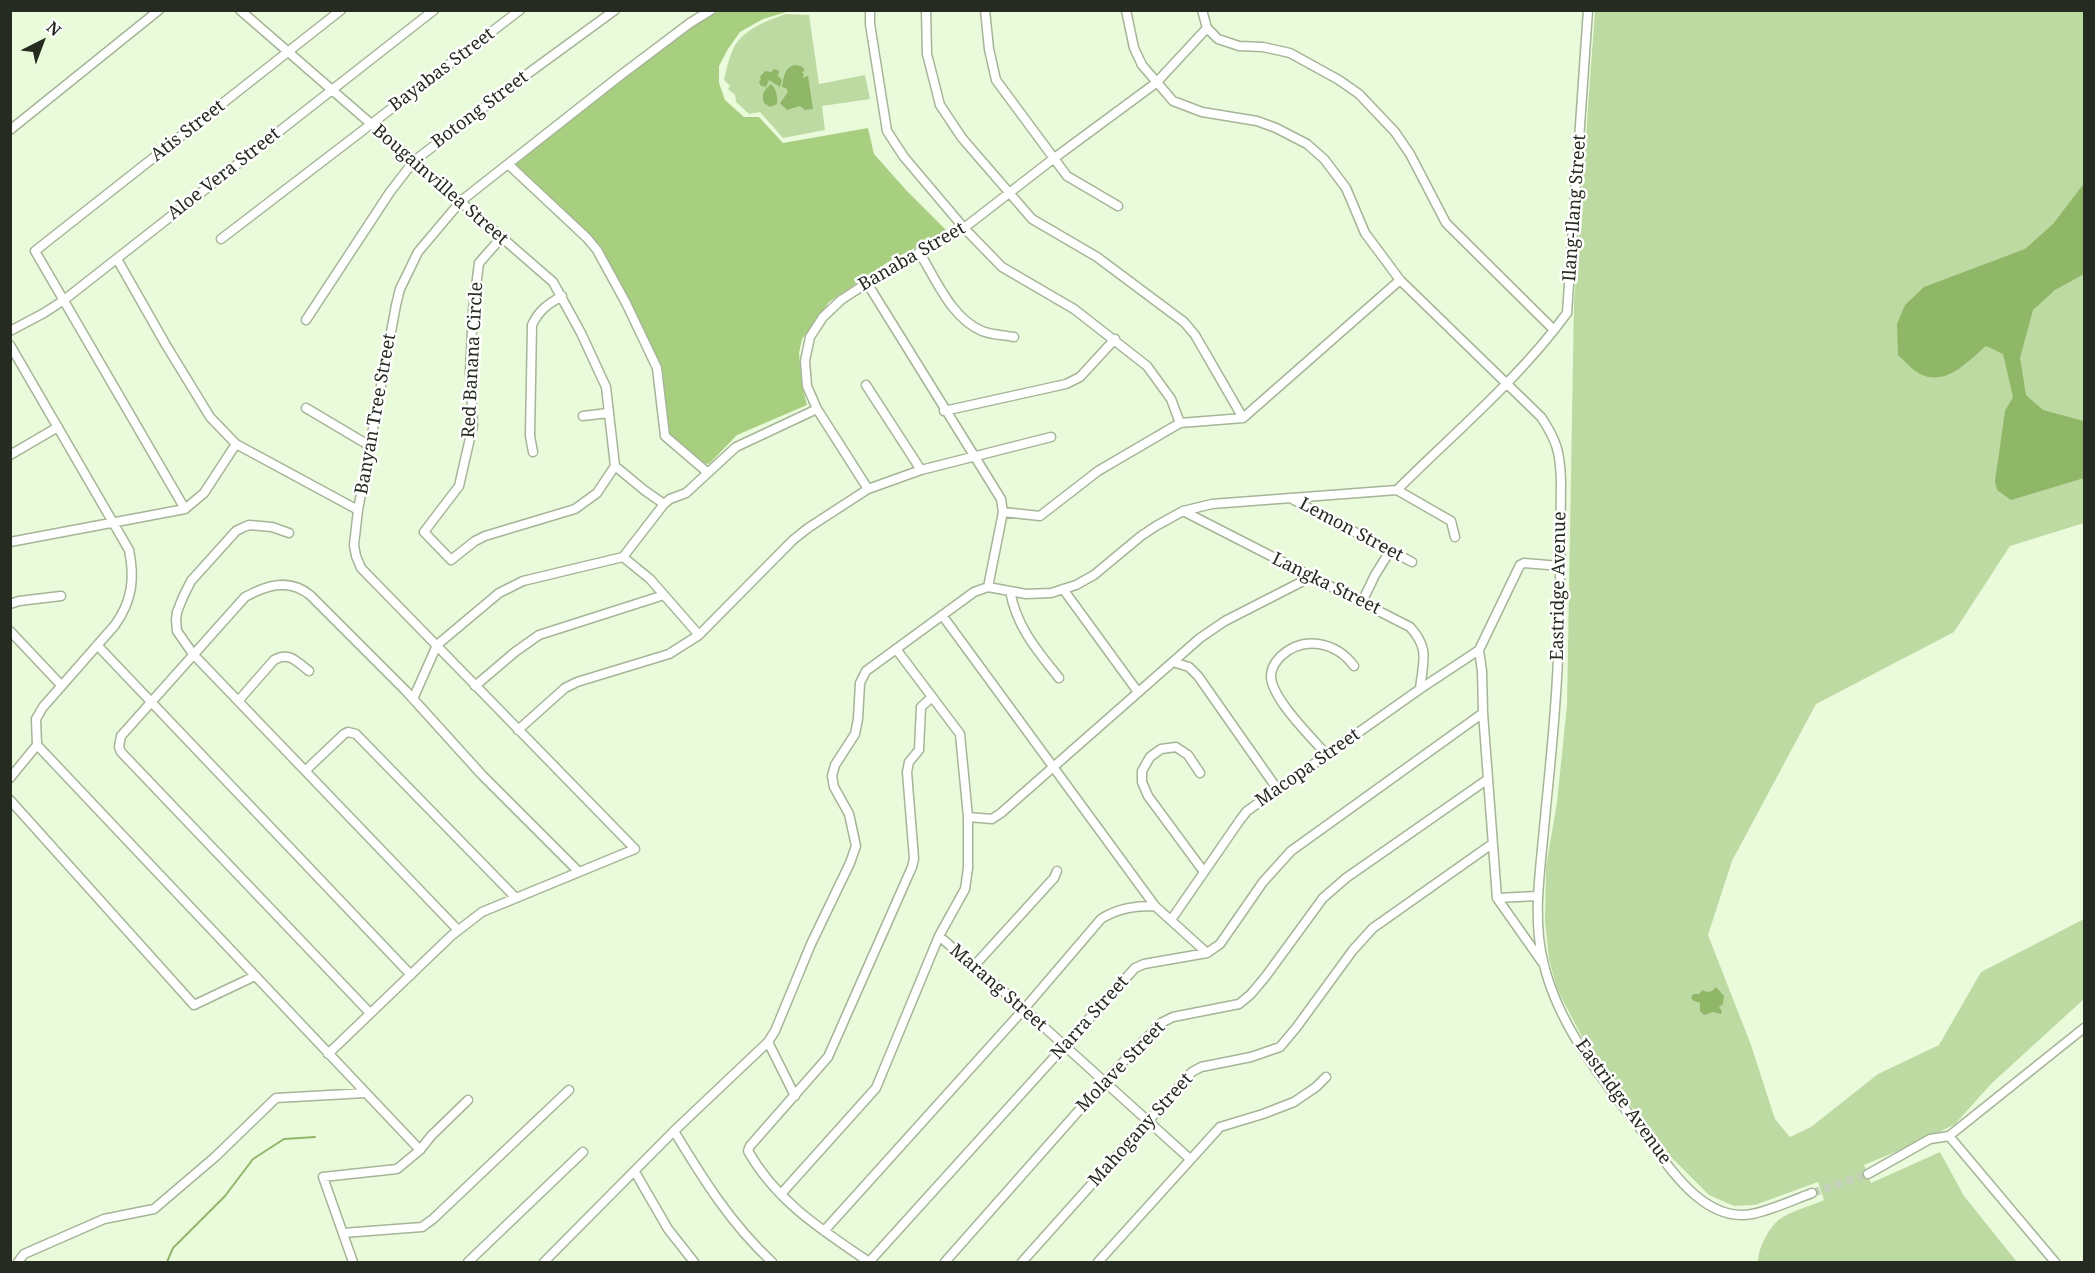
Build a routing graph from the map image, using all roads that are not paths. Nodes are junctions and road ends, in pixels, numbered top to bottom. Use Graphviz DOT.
graph roads {
  1 [pos="159,10"];
  2 [pos="341,10"];
  3 [pos="434,10"];
  4 [pos="520,10"];
  5 [pos="615,10"];
  6 [pos="711,10"];
  7 [pos="870,10"];
  8 [pos="927,10"];
  9 [pos="985,10"];
  10 [pos="1126,10"];
  11 [pos="1202,10"];
  12 [pos="1588,10"];
  13 [pos="246,12"];
  14 [pos="1207,28"];
  15 [pos="287,53"];
  16 [pos="1156,83"];
  17 [pos="330,90"];
  18 [pos="369,125"];
  19 [pos="10,130"];
  20 [pos="1053,159"];
  21 [pos="414,161"];
  22 [pos="508,164"];
  23 [pos="1009,193"];
  24 [pos="461,201"];
  25 [pos="1118,206"];
  26 [pos="964,228"];
  27 [pos="501,238"];
  28 [pos="221,239"];
  29 [pos="919,252"];
  30 [pos="117,258"];
  31 [pos="1400,280"];
  32 [pos="867,283"];
  33 [pos="562,296"];
  34 [pos="64,300"];
  35 [pos="306,320"];
  36 [pos="1554,330"];
  37 [pos="10,331"];
  38 [pos="1014,337"];
  39 [pos="1115,339"];
  40 [pos="10,345"];
  41 [pos="1507,382"];
  42 [pos="866,385"];
  43 [pos="306,408"];
  44 [pos="817,409"];
  45 [pos="944,411"];
  46 [pos="608,413"];
  47 [pos="583,416"];
  48 [pos="1242,418"];
  49 [pos="1180,423"];
  50 [pos="58,427"];
  51 [pos="1051,437"];
  52 [pos="236,444"];
  53 [pos="370,446"];
  54 [pos="533,452"];
  55 [pos="10,456"];
  56 [pos="975,457"];
  57 [pos="615,466"];
  58 [pos="921,470"];
  59 [pos="707,472"];
  60 [pos="868,489"];
  61 [pos="1396,490"];
  62 [pos="1289,498"];
  63 [pos="664,504"];
  64 [pos="185,509"];
  65 [pos="358,510"];
  66 [pos="1183,511"];
  67 [pos="1003,512"];
  68 [pos="113,522"];
  69 [pos="289,533"];
  70 [pos="1455,537"];
  71 [pos="10,542"];
  72 [pos="1390,551"];
  73 [pos="623,557"];
  74 [pos="1412,562"];
  75 [pos="1560,566"];
  76 [pos="1311,577"];
  77 [pos="988,587"];
  78 [pos="1063,589"];
  79 [pos="1010,591"];
  80 [pos="664,595"];
  81 [pos="61,596"];
  82 [pos="1362,602"];
  83 [pos="10,604"];
  84 [pos="942,615"];
  85 [pos="10,631"];
  86 [pos="699,635"];
  87 [pos="97,645"];
  88 [pos="437,645"];
  89 [pos="896,649"];
  90 [pos="1479,650"];
  91 [pos="193,654"];
  92 [pos="1173,662"];
  93 [pos="1354,666"];
  94 [pos="309,671"];
  95 [pos="1059,678"];
  96 [pos="61,685"];
  97 [pos="475,686"];
  98 [pos="1420,688"];
  99 [pos="1138,692"];
  100 [pos="932,697"];
  101 [pos="413,699"];
  102 [pos="239,700"];
  103 [pos="150,701"];
  104 [pos="1483,713"];
  105 [pos="518,730"];
  106 [pos="37,745"];
  107 [pos="1327,755"];
  108 [pos="1054,767"];
  109 [pos="306,770"];
  110 [pos="1200,774"];
  111 [pos="10,778"];
  112 [pos="1488,779"];
  113 [pos="1278,790"];
  114 [pos="10,800"];
  115 [pos="968,817"];
  116 [pos="1492,844"];
  117 [pos="1057,871"];
  118 [pos="579,872"];
  119 [pos="1204,872"];
  120 [pos="1537,896"];
  121 [pos="516,898"];
  122 [pos="1497,898"];
  123 [pos="1155,906"];
  124 [pos="1172,920"];
  125 [pos="458,930"];
  126 [pos="939,936"];
  127 [pos="1207,953"];
  128 [pos="1543,963"];
  129 [pos="974,966"];
  130 [pos="411,975"];
  131 [pos="255,976"];
  132 [pos="1024,1009"];
  133 [pos="370,1013"];
  134 [pos="2085,1028"];
  135 [pos="768,1042"];
  136 [pos="1064,1047"];
  137 [pos="328,1054"];
  138 [pos="1326,1077"];
  139 [pos="1104,1082"];
  140 [pos="569,1090"];
  141 [pos="365,1094"];
  142 [pos="795,1096"];
  143 [pos="468,1100"];
  144 [pos="1149,1121"];
  145 [pos="674,1131"];
  146 [pos="1949,1136"];
  147 [pos="420,1150"];
  148 [pos="583,1152"];
  149 [pos="1190,1159"];
  150 [pos="635,1172"];
  151 [pos="1868,1174"];
  152 [pos="1812,1193"];
  153 [pos="781,1194"];
  154 [pos="824,1232"];
  155 [pos="343,1233"];
  156 [pos="18,1263"];
  157 [pos="353,1263"];
  158 [pos="468,1263"];
  159 [pos="544,1263"];
  160 [pos="694,1263"];
  161 [pos="772,1263"];
  162 [pos="869,1263"];
  163 [pos="945,1263"];
  164 [pos="1022,1263"];
  165 [pos="1098,1263"];
  166 [pos="2055,1263"];
  1 -- 19 [label="street"];
  2 -- 15 [label="street, Atis Street"];
  3 -- 17 [label="street, Aloe Vera Street"];
  4 -- 18 [label="street, Bayabas Street"];
  5 -- 21 [label="street, Botong Street"];
  6 -- 22 [label="street, Banyan Tree Street"];
  7 -- 26 [label="street"];
  8 -- 23 [label="street"];
  9 -- 20 [label="street"];
  10 -- 16 [label="street, Eastridge Avenue"];
  11 -- 14 [label="street"];
  12 -- 36 [label="street, Ilang-Ilang Street"];
  13 -- 15 [label="street, Bougainvillea Street"];
  14 -- 16 [label="street, Banaba Street"];
  14 -- 36 [label="street"];
  15 -- 17 [label="street, Bougainvillea Street"];
  15 -- 34 [label="street, Atis Street"];
  16 -- 20 [label="street, Banaba Street"];
  16 -- 31 [label="street, Eastridge Avenue"];
  17 -- 18 [label="street, Bougainvillea Street"];
  17 -- 30 [label="street, Aloe Vera Street"];
  18 -- 21 [label="street, Bougainvillea Street"];
  18 -- 28 [label="street, Bayabas Street"];
  20 -- 23 [label="street, Banaba Street"];
  20 -- 25 [label="street"];
  21 -- 24 [label="street, Bougainvillea Street"];
  21 -- 35 [label="street, Botong Street"];
  22 -- 24 [label="street, Banyan Tree Street"];
  22 -- 59 [label="street"];
  23 -- 26 [label="street, Banaba Street"];
  23 -- 48 [label="street"];
  24 -- 27 [label="street, Bougainvillea Street"];
  24 -- 53 [label="street, Banyan Tree Street"];
  26 -- 29 [label="street, Banaba Street"];
  26 -- 39 [label="street"];
  27 -- 33 [label="street, Bougainvillea Street"];
  27 -- 57 [label="street, Red Banana Circle"];
  29 -- 32 [label="street, Banaba Street"];
  29 -- 38 [label="street"];
  30 -- 34 [label="street, Aloe Vera Street"];
  30 -- 52 [label="street"];
  31 -- 41 [label="street, Eastridge Avenue"];
  31 -- 48 [label="street"];
  32 -- 44 [label="street, Banaba Street"];
  32 -- 45 [label="street"];
  33 -- 46 [label="street, Bougainvillea Street"];
  33 -- 54 [label="street"];
  34 -- 37 [label="street, Aloe Vera Street"];
  34 -- 64 [label="street"];
  36 -- 41 [label="street, Ilang-Ilang Street"];
  39 -- 45 [label="street"];
  39 -- 49 [label="street"];
  40 -- 50 [label="street"];
  41 -- 61 [label="street, Ilang-Ilang Street"];
  41 -- 75 [label="street, Eastridge Avenue"];
  42 -- 58 [label="street"];
  43 -- 53 [label="street"];
  44 -- 59 [label="street"];
  44 -- 60 [label="street, Banaba Street"];
  45 -- 56 [label="street"];
  46 -- 47 [label="street"];
  46 -- 57 [label="street"];
  48 -- 49 [label="street"];
  49 -- 67 [label="street"];
  50 -- 55 [label="street"];
  50 -- 68 [label="street"];
  51 -- 56 [label="street"];
  52 -- 64 [label="street"];
  52 -- 65 [label="street"];
  53 -- 65 [label="street, Banyan Tree Street"];
  56 -- 58 [label="street"];
  56 -- 67 [label="street"];
  57 -- 63 [label="street"];
  58 -- 60 [label="street"];
  59 -- 63 [label="street"];
  60 -- 86 [label="street"];
  61 -- 62 [label="street"];
  61 -- 70 [label="street"];
  62 -- 66 [label="street"];
  62 -- 72 [label="street, Lemon Street"];
  63 -- 73 [label="street"];
  64 -- 68 [label="street"];
  65 -- 88 [label="street, Banyan Tree Street"];
  66 -- 76 [label="street, Langka Street"];
  66 -- 78 [label="street"];
  67 -- 77 [label="street"];
  68 -- 71 [label="street"];
  68 -- 87 [label="street"];
  69 -- 91 [label="street"];
  72 -- 74 [label="street, Lemon Street"];
  72 -- 82 [label="street"];
  73 -- 80 [label="street"];
  73 -- 88 [label="street"];
  75 -- 90 [label="street"];
  75 -- 120 [label="street, Eastridge Avenue"];
  76 -- 82 [label="street, Langka Street"];
  76 -- 92 [label="street"];
  77 -- 79 [label="street"];
  77 -- 84 [label="street"];
  78 -- 79 [label="street"];
  78 -- 99 [label="street"];
  79 -- 95 [label="street"];
  80 -- 86 [label="street"];
  80 -- 97 [label="street"];
  81 -- 83 [label="street"];
  82 -- 98 [label="street, Langka Street"];
  84 -- 89 [label="street"];
  84 -- 108 [label="street"];
  85 -- 96 [label="street"];
  86 -- 105 [label="street"];
  87 -- 96 [label="street"];
  87 -- 103 [label="street"];
  88 -- 97 [label="street, Banyan Tree Street"];
  88 -- 101 [label="street"];
  89 -- 100 [label="street"];
  89 -- 135 [label="street"];
  90 -- 98 [label="street, Macopa Street"];
  90 -- 104 [label="street"];
  91 -- 101 [label="street"];
  91 -- 102 [label="street"];
  91 -- 103 [label="street"];
  92 -- 99 [label="street"];
  92 -- 113 [label="street"];
  93 -- 107 [label="street"];
  94 -- 102 [label="street"];
  96 -- 106 [label="street"];
  97 -- 105 [label="street, Banyan Tree Street"];
  98 -- 107 [label="street, Macopa Street"];
  99 -- 108 [label="street"];
  100 -- 115 [label="street"];
  100 -- 142 [label="street"];
  101 -- 118 [label="street"];
  102 -- 109 [label="street"];
  103 -- 130 [label="street"];
  103 -- 133 [label="street"];
  104 -- 112 [label="street"];
  104 -- 127 [label="street"];
  105 -- 118 [label="street, Banyan Tree Street"];
  106 -- 111 [label="street"];
  106 -- 131 [label="street"];
  107 -- 113 [label="street, Macopa Street"];
  108 -- 115 [label="street"];
  108 -- 123 [label="street"];
  109 -- 121 [label="street"];
  109 -- 125 [label="street"];
  110 -- 119 [label="street"];
  112 -- 116 [label="street"];
  112 -- 139 [label="street, Molave Street"];
  113 -- 119 [label="street, Macopa Street"];
  114 -- 131 [label="street"];
  115 -- 126 [label="street"];
  116 -- 122 [label="street"];
  116 -- 144 [label="street, Mahogany Street"];
  117 -- 129 [label="street"];
  118 -- 121 [label="street"];
  119 -- 124 [label="street, Macopa Street"];
  120 -- 122 [label="street"];
  120 -- 128 [label="street, Eastridge Avenue"];
  121 -- 125 [label="street"];
  122 -- 128 [label="street"];
  123 -- 124 [label="street"];
  123 -- 132 [label="street"];
  124 -- 127 [label="street"];
  125 -- 130 [label="street"];
  126 -- 129 [label="street, Marang Street"];
  126 -- 153 [label="street"];
  127 -- 136 [label="street, Narra Street"];
  128 -- 152 [label="street, Eastridge Avenue"];
  129 -- 132 [label="street, Marang Street"];
  130 -- 133 [label="street"];
  131 -- 137 [label="street"];
  132 -- 136 [label="street, Marang Street"];
  132 -- 154 [label="street"];
  133 -- 137 [label="street"];
  134 -- 146 [label="street"];
  135 -- 142 [label="street"];
  135 -- 145 [label="street"];
  136 -- 139 [label="street, Marang Street"];
  136 -- 162 [label="street, Narra Street"];
  137 -- 141 [label="street"];
  138 -- 149 [label="street"];
  139 -- 144 [label="street, Marang Street"];
  139 -- 163 [label="street, Molave Street"];
  140 -- 155 [label="street"];
  141 -- 147 [label="street"];
  141 -- 156 [label="street"];
  142 -- 153 [label="street"];
  143 -- 147 [label="street"];
  144 -- 149 [label="street, Marang Street"];
  144 -- 164 [label="street, Mahogany Street"];
  145 -- 150 [label="street"];
  145 -- 161 [label="street"];
  146 -- 151 [label="street"];
  146 -- 166 [label="street"];
  147 -- 155 [label="street"];
  148 -- 158 [label="street"];
  149 -- 165 [label="street"];
  150 -- 159 [label="street"];
  150 -- 160 [label="street"];
  153 -- 154 [label="street"];
  154 -- 162 [label="street"];
  155 -- 157 [label="street"];
}
